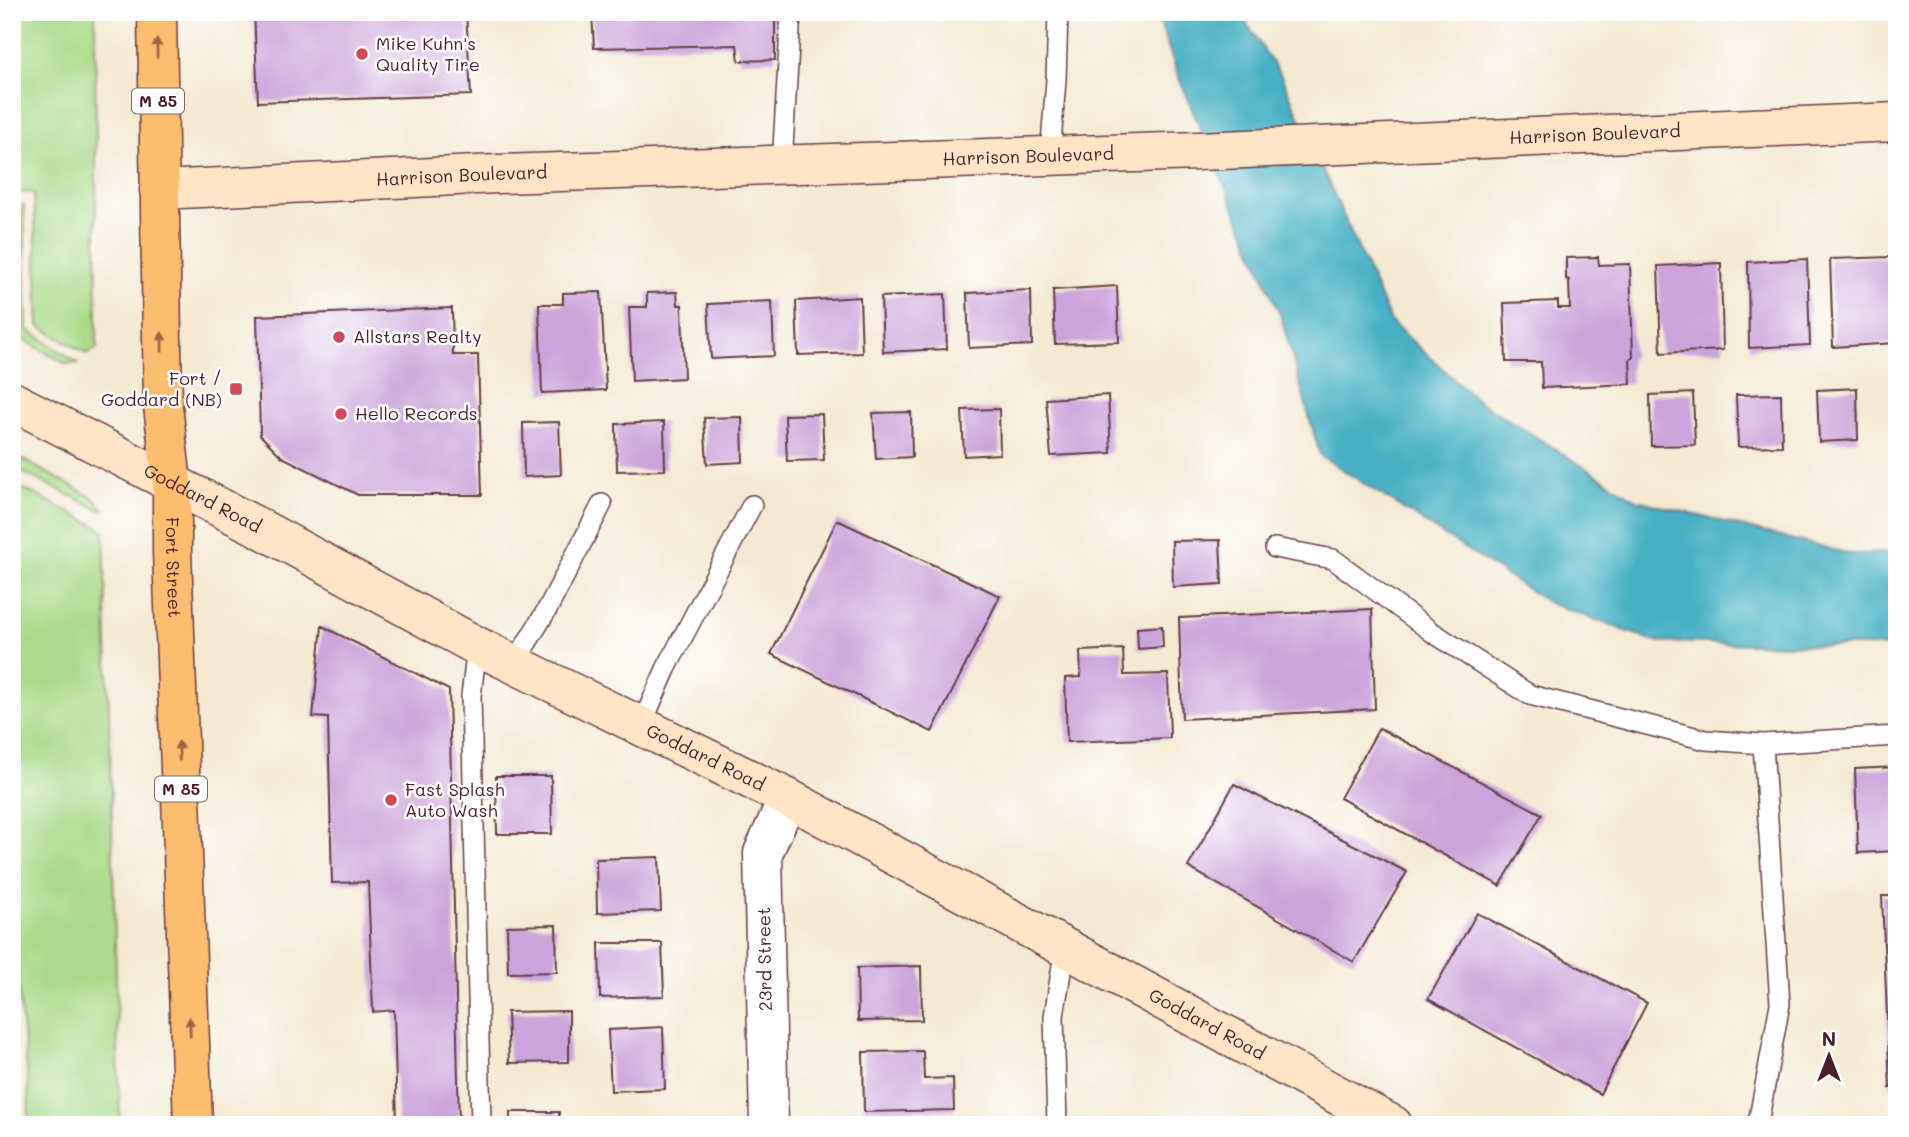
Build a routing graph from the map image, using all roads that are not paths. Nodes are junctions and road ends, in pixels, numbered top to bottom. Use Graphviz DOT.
graph roads {
  1 [pos="157,12"];
  2 [pos="790,12"];
  3 [pos="1058,12"];
  4 [pos="1897,122"];
  5 [pos="1050,156"];
  6 [pos="782,165"];
  7 [pos="159,190"];
  8 [pos="12,401"];
  9 [pos="172,483"];
  10 [pos="602,504"];
  11 [pos="752,505"];
  12 [pos="1275,548"];
  13 [pos="477,646"];
  14 [pos="514,664"];
  15 [pos="641,726"];
  16 [pos="1897,736"];
  17 [pos="1763,744"];
  18 [pos="788,798"];
  19 [pos="1065,947"];
  20 [pos="193,1125"];
  21 [pos="481,1125"];
  22 [pos="769,1125"];
  23 [pos="1058,1125"];
  24 [pos="1393,1125"];
  25 [pos="1756,1125"];
  7 -- 1 [label="main road, Fort Street / M 85, one-way"];
  2 -- 6 [label="lane"];
  3 -- 5 [label="lane"];
  4 -- 5 [label="street, Harrison Boulevard"];
  5 -- 6 [label="street, Harrison Boulevard"];
  6 -- 7 [label="street, Harrison Boulevard"];
  9 -- 7 [label="main road, Fort Street / M 85, one-way"];
  8 -- 9 [label="street, Goddard Road"];
  9 -- 13 [label="street, Goddard Road"];
  20 -- 9 [label="main road, Fort Street / M 85, one-way"];
  10 -- 14 [label="lane"];
  11 -- 15 [label="lane"];
  12 -- 17 [label="lane"];
  13 -- 14 [label="street, Goddard Road"];
  13 -- 21 [label="lane"];
  14 -- 15 [label="street, Goddard Road"];
  15 -- 18 [label="street, Goddard Road"];
  16 -- 17 [label="lane"];
  17 -- 25 [label="lane"];
  18 -- 19 [label="street, Goddard Road"];
  18 -- 22 [label="street, 23rd Street"];
  19 -- 23 [label="lane"];
  19 -- 24 [label="street, Goddard Road"];
}
